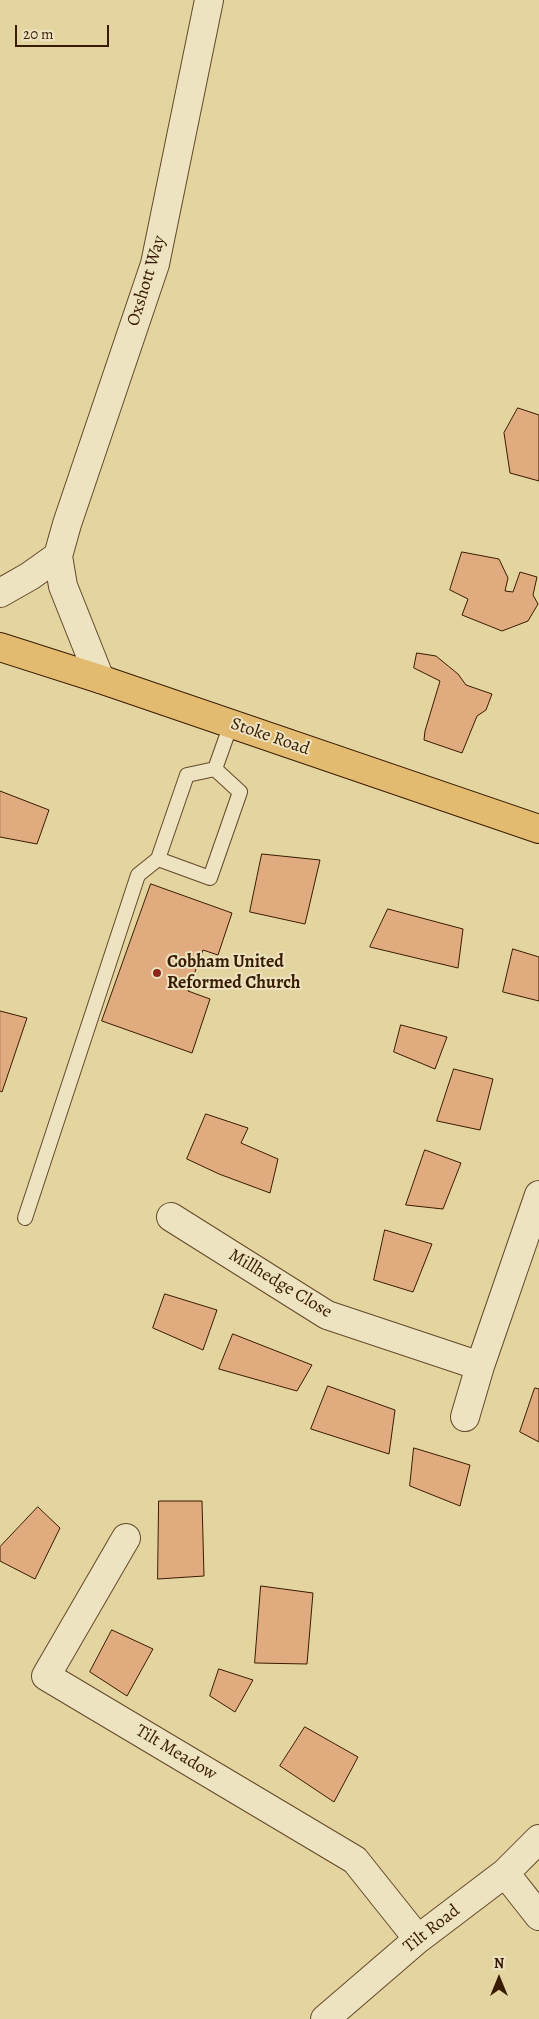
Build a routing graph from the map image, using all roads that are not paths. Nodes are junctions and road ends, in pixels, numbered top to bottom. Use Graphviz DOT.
graph roads {
  1 [pos="209,0"];
  2 [pos="58,556"];
  3 [pos="0,593"];
  4 [pos="0,647"];
  5 [pos="100,679"];
  6 [pos="231,724"];
  7 [pos="215,768"];
  8 [pos="539,829"];
  9 [pos="158,859"];
  10 [pos="539,1195"];
  11 [pos="172,1217"];
  12 [pos="25,1218"];
  13 [pos="480,1366"];
  14 [pos="466,1417"];
  15 [pos="126,1538"];
  16 [pos="539,1839"];
  17 [pos="505,1872"];
  18 [pos="539,1916"];
  19 [pos="418,1939"];
  20 [pos="325,2019"];
  1 -- 2 [label="street, Oxshott Way"];
  2 -- 3 [label="street"];
  2 -- 5 [label="street, Oxshott Way"];
  4 -- 5 [label="main road, Stoke Road"];
  5 -- 6 [label="main road, Stoke Road"];
  6 -- 7 [label="lane"];
  6 -- 8 [label="main road, Stoke Road"];
  7 -- 9 [label="lane"];
  7 -- 9 [label="lane"];
  9 -- 12 [label="lane"];
  10 -- 13 [label="street"];
  11 -- 13 [label="street, Millhedge Close"];
  13 -- 14 [label="street"];
  15 -- 19 [label="street, Tilt Meadow"];
  16 -- 17 [label="street, Tilt Road"];
  17 -- 18 [label="street"];
  17 -- 19 [label="street, Tilt Road"];
  19 -- 20 [label="street, Tilt Road"];
}
